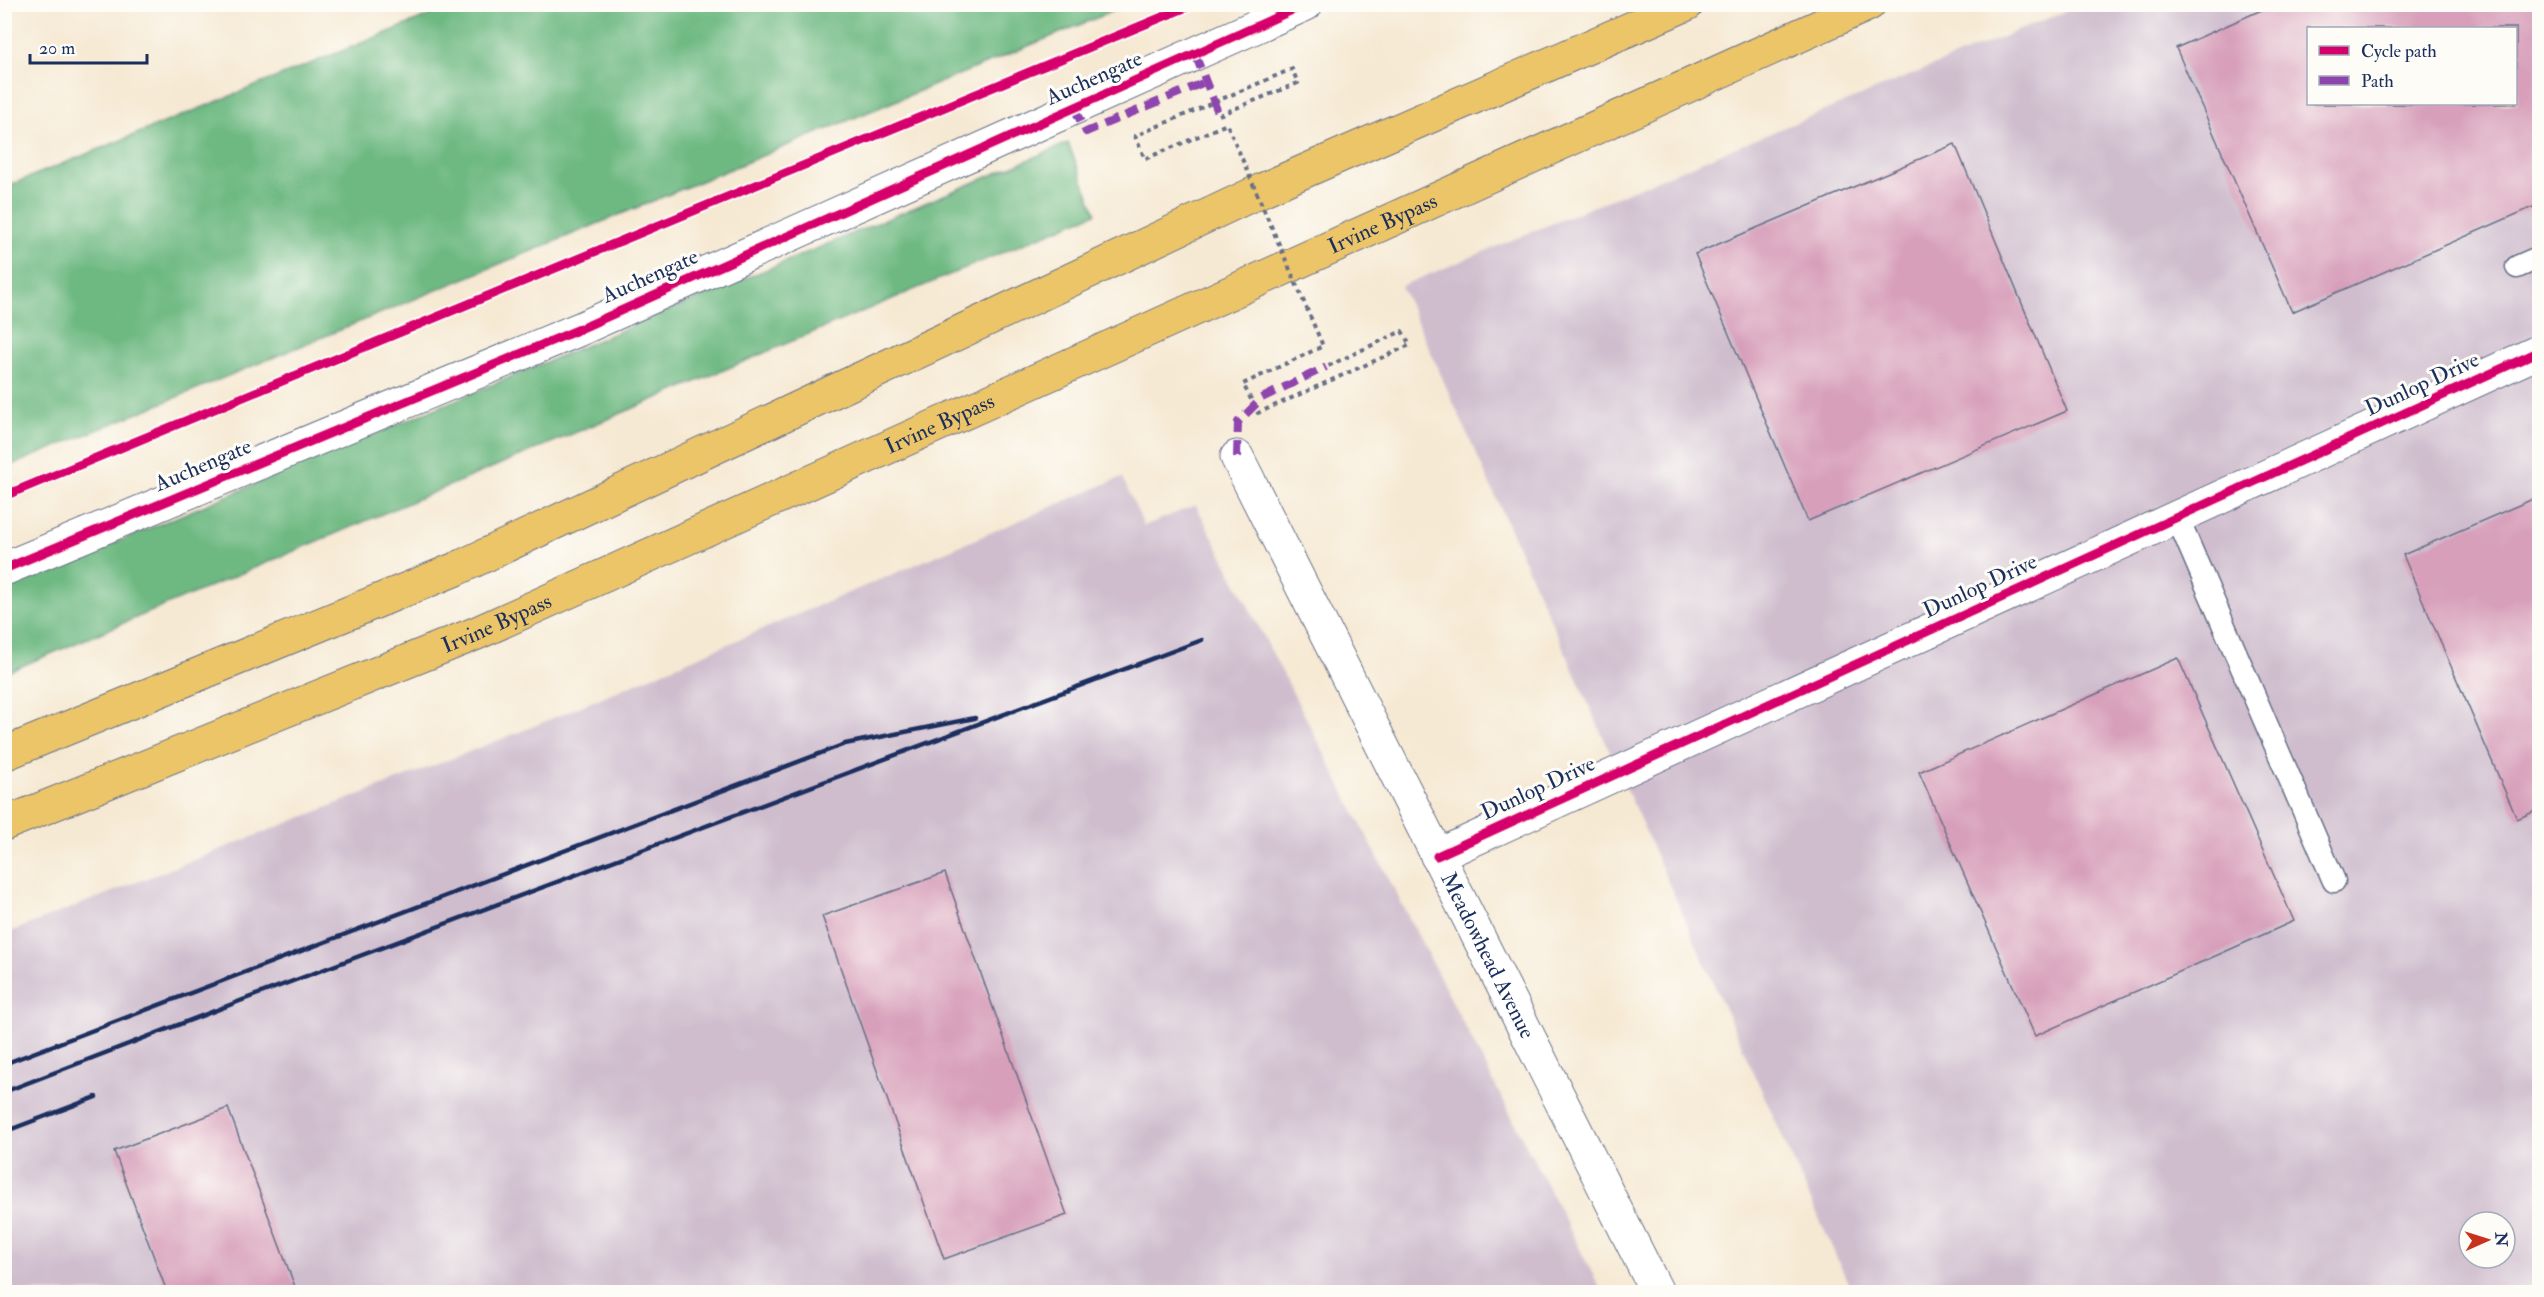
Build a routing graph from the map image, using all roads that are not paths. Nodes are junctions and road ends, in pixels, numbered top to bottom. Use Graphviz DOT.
graph roads {
  1 [pos="1306,4"];
  2 [pos="1687,4"];
  3 [pos="1869,4"];
  4 [pos="2540,257"];
  5 [pos="2517,267"];
  6 [pos="2540,351"];
  7 [pos="1237,457"];
  8 [pos="2178,517"];
  9 [pos="4,568"];
  10 [pos="4,754"];
  11 [pos="4,824"];
  12 [pos="1437,856"];
  13 [pos="2334,881"];
  14 [pos="1657,1293"];
  1 -- 9 [label="street, Auchengate"];
  2 -- 10 [label="highway"];
  3 -- 11 [label="highway, Irvine Bypass"];
  4 -- 5 [label="lane"];
  6 -- 8 [label="street, Dunlop Drive"];
  7 -- 12 [label="street, Meadowhead Avenue"];
  8 -- 12 [label="street, Dunlop Drive"];
  8 -- 13 [label="lane"];
  12 -- 14 [label="street, Meadowhead Avenue"];
}
